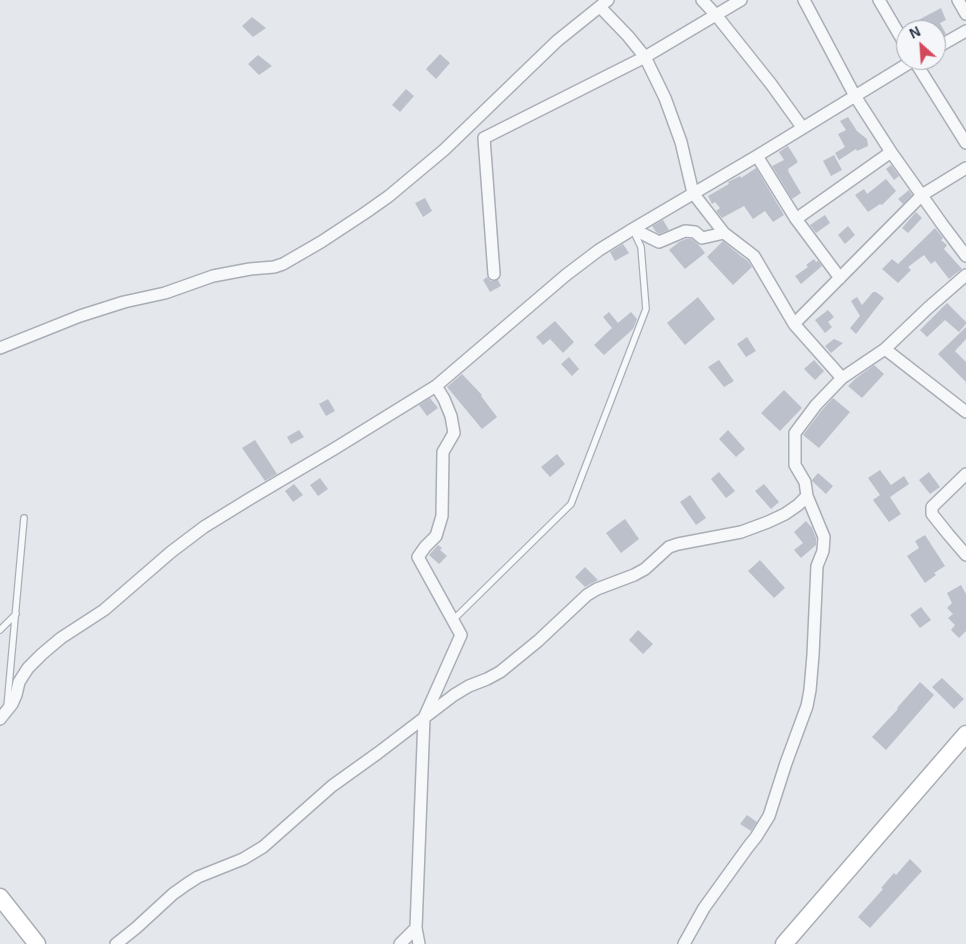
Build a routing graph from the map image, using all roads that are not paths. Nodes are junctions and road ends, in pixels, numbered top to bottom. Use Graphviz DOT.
graph roads {
  1 [pos="702,0"];
  2 [pos="741,0"];
  3 [pos="804,0"];
  4 [pos="879,0"];
  5 [pos="958,0"];
  6 [pos="604,3"];
  7 [pos="966,14"];
  8 [pos="716,15"];
  9 [pos="896,29"];
  10 [pos="966,31"];
  11 [pos="946,42"];
  12 [pos="645,57"];
  13 [pos="898,70"];
  14 [pos="920,70"];
  15 [pos="855,96"];
  16 [pos="802,127"];
  17 [pos="966,143"];
  18 [pos="891,152"];
  19 [pos="757,156"];
  20 [pos="966,168"];
  21 [pos="693,193"];
  22 [pos="922,195"];
  23 [pos="796,219"];
  24 [pos="633,229"];
  25 [pos="724,234"];
  26 [pos="966,256"];
  27 [pos="494,274"];
  28 [pos="966,275"];
  29 [pos="840,278"];
  30 [pos="794,324"];
  31 [pos="0,348"];
  32 [pos="885,349"];
  33 [pos="842,378"];
  34 [pos="436,386"];
  35 [pos="966,412"];
  36 [pos="966,474"];
  37 [pos="807,496"];
  38 [pos="24,518"];
  39 [pos="966,555"];
  40 [pos="16,614"];
  41 [pos="453,620"];
  42 [pos="0,630"];
  43 [pos="3,715"];
  44 [pos="424,718"];
  45 [pos="966,734"];
  46 [pos="0,897"];
  47 [pos="416,928"];
  48 [pos="37,944"];
  49 [pos="116,944"];
  50 [pos="400,944"];
  51 [pos="419,944"];
  52 [pos="684,944"];
  53 [pos="784,944"];
  1 -- 8 [label="street"];
  2 -- 8 [label="street"];
  3 -- 15 [label="street"];
  4 -- 9 [label="street"];
  5 -- 7 [label="street"];
  6 -- 12 [label="street"];
  6 -- 31 [label="street"];
  8 -- 12 [label="street"];
  8 -- 16 [label="street"];
  10 -- 11 [label="street"];
  12 -- 21 [label="street"];
  12 -- 27 [label="street"];
  13 -- 15 [label="street"];
  14 -- 17 [label="street"];
  15 -- 16 [label="street"];
  15 -- 18 [label="street"];
  16 -- 19 [label="street"];
  18 -- 22 [label="street"];
  18 -- 23 [label="street"];
  19 -- 21 [label="street"];
  19 -- 23 [label="street"];
  20 -- 22 [label="street"];
  21 -- 24 [label="street"];
  21 -- 25 [label="street"];
  22 -- 26 [label="street"];
  22 -- 29 [label="street"];
  23 -- 29 [label="street"];
  24 -- 25 [label="street"];
  24 -- 34 [label="street"];
  24 -- 41 [label="lane"];
  25 -- 30 [label="street"];
  28 -- 32 [label="street"];
  29 -- 30 [label="street"];
  30 -- 33 [label="street"];
  32 -- 33 [label="street"];
  32 -- 35 [label="street"];
  33 -- 37 [label="street"];
  34 -- 41 [label="street"];
  34 -- 43 [label="street"];
  36 -- 39 [label="street"];
  37 -- 44 [label="street"];
  37 -- 52 [label="street"];
  38 -- 40 [label="lane"];
  40 -- 42 [label="lane"];
  40 -- 43 [label="lane"];
  41 -- 44 [label="street"];
  44 -- 47 [label="street"];
  44 -- 49 [label="street"];
  45 -- 53 [label="street"];
  46 -- 48 [label="street"];
  47 -- 50 [label="street"];
  47 -- 51 [label="street"];
}
